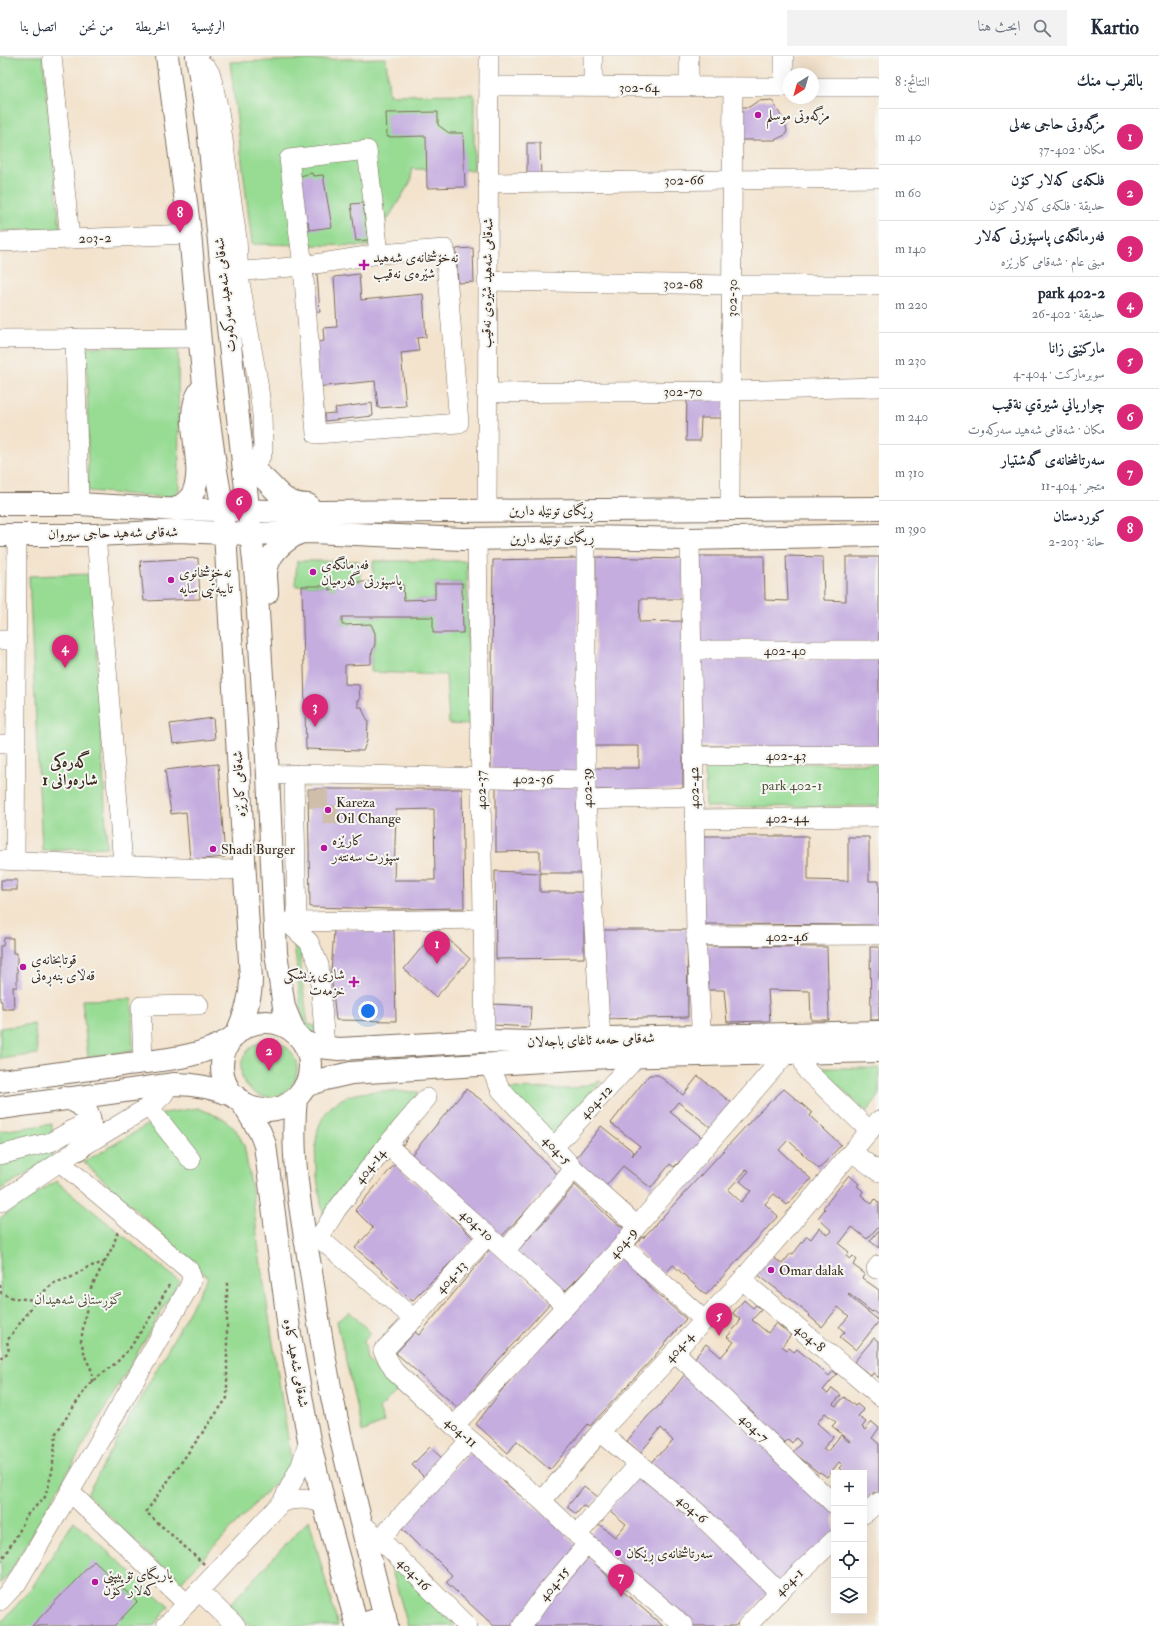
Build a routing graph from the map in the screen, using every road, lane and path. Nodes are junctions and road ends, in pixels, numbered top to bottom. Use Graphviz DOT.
graph roads {
  1 [pos="52,56"];
  2 [pos="167,56"];
  3 [pos="489,56"];
  4 [pos="593,56"];
  5 [pos="689,56"];
  6 [pos="784,56"];
  7 [pos="197,58"];
  8 [pos="785,68"];
  9 [pos="489,86"];
  10 [pos="594,86"];
  11 [pos="689,87"];
  12 [pos="733,87"];
  13 [pos="783,87"];
  14 [pos="819,87"];
  15 [pos="879,87"];
  16 [pos="879,178"];
  17 [pos="733,179"];
  18 [pos="488,183"];
  19 [pos="190,234"];
  20 [pos="70,239"];
  21 [pos="0,242"];
  22 [pos="379,254"];
  23 [pos="303,266"];
  24 [pos="230,272"];
  25 [pos="487,281"];
  26 [pos="732,285"];
  27 [pos="879,285"];
  28 [pos="75,338"];
  29 [pos="200,338"];
  30 [pos="0,339"];
  31 [pos="204,385"];
  32 [pos="879,387"];
  33 [pos="731,390"];
  34 [pos="486,392"];
  35 [pos="244,467"];
  36 [pos="0,504"];
  37 [pos="79,504"];
  38 [pos="879,508"];
  39 [pos="176,509"];
  40 [pos="731,509"];
  41 [pos="248,510"];
  42 [pos="223,511"];
  43 [pos="487,511"];
  44 [pos="339,512"];
  45 [pos="301,532"];
  46 [pos="225,533"];
  47 [pos="250,534"];
  48 [pos="9,535"];
  49 [pos="106,535"];
  50 [pos="879,535"];
  51 [pos="586,537"];
  52 [pos="477,539"];
  53 [pos="690,539"];
  54 [pos="228,578"];
  55 [pos="259,627"];
  56 [pos="8,640"];
  57 [pos="692,650"];
  58 [pos="879,650"];
  59 [pos="8,744"];
  60 [pos="879,755"];
  61 [pos="693,756"];
  62 [pos="294,774"];
  63 [pos="268,775"];
  64 [pos="480,778"];
  65 [pos="586,780"];
  66 [pos="694,797"];
  67 [pos="586,800"];
  68 [pos="879,817"];
  69 [pos="694,819"];
  70 [pos="8,860"];
  71 [pos="123,864"];
  72 [pos="244,868"];
  73 [pos="484,919"];
  74 [pos="286,923"];
  75 [pos="879,935"];
  76 [pos="696,936"];
  77 [pos="199,1005"];
  78 [pos="879,1032"];
  79 [pos="234,1035"];
  80 [pos="299,1037"];
  81 [pos="699,1037"];
  82 [pos="601,1039"];
  83 [pos="485,1041"];
  84 [pos="325,1048"];
  85 [pos="879,1051"];
  86 [pos="534,1052"];
  87 [pos="793,1054"];
  88 [pos="637,1057"];
  89 [pos="143,1062"];
  90 [pos="489,1065"];
  91 [pos="0,1081"];
  92 [pos="169,1085"];
  93 [pos="301,1092"];
  94 [pos="64,1098"];
  95 [pos="428,1098"];
  96 [pos="238,1099"];
  97 [pos="149,1106"];
  98 [pos="0,1108"];
  99 [pos="90,1120"];
  100 [pos="875,1125"];
  101 [pos="387,1145"];
  102 [pos="554,1147"];
  103 [pos="80,1149"];
  104 [pos="852,1152"];
  105 [pos="0,1155"];
  106 [pos="191,1160"];
  107 [pos="60,1162"];
  108 [pos="574,1169"];
  109 [pos="879,1172"];
  110 [pos="0,1202"];
  111 [pos="637,1226"];
  112 [pos="118,1231"];
  113 [pos="488,1235"];
  114 [pos="312,1239"];
  115 [pos="622,1246"];
  116 [pos="506,1250"];
  117 [pos="105,1261"];
  118 [pos="227,1280"];
  119 [pos="742,1280"];
  120 [pos="0,1285"];
  121 [pos="168,1285"];
  122 [pos="37,1300"];
  123 [pos="566,1306"];
  124 [pos="414,1319"];
  125 [pos="704,1320"];
  126 [pos="675,1352"];
  127 [pos="0,1358"];
  128 [pos="92,1382"];
  129 [pos="879,1396"];
  130 [pos="454,1426"];
  131 [pos="600,1432"];
  132 [pos="309,1440"];
  133 [pos="470,1440"];
  134 [pos="617,1447"];
  135 [pos="638,1465"];
  136 [pos="618,1488"];
  137 [pos="70,1492"];
  138 [pos="542,1501"];
  139 [pos="831,1501"];
  140 [pos="282,1502"];
  141 [pos="879,1502"];
  142 [pos="324,1504"];
  143 [pos="867,1512"];
  144 [pos="361,1522"];
  145 [pos="380,1539"];
  146 [pos="582,1540"];
  147 [pos="832,1542"];
  148 [pos="0,1562"];
  149 [pos="215,1574"];
  150 [pos="779,1592"];
  151 [pos="193,1598"];
  152 [pos="0,1602"];
  153 [pos="386,1622"];
  154 [pos="166,1626"];
  155 [pos="236,1626"];
  156 [pos="357,1626"];
  157 [pos="467,1626"];
  158 [pos="522,1626"];
  159 [pos="684,1626"];
  160 [pos="747,1626"];
  1 -- 20 [label="street"];
  2 -- 19 [label="main road, شەقامی شەهید سەرکەوت"];
  3 -- 9 [label="street, شەقامی شەهید شێرەی نەقیب"];
  4 -- 10 [label="street"];
  5 -- 11 [label="street"];
  6 -- 8 [label="street"];
  7 -- 24 [label="main road, شەقامی شەهید سەرکەوت"];
  9 -- 10 [label="street, 302-64"];
  9 -- 18 [label="street, شەقامی شەهید شێرەی نەقیب"];
  10 -- 11 [label="street, 302-64"];
  11 -- 12 [label="street, 302-64"];
  12 -- 13 [label="street, 302-64"];
  12 -- 17 [label="street, 302-30"];
  14 -- 15 [label="street"];
  16 -- 17 [label="street, 302-66"];
  17 -- 18 [label="street, 302-66"];
  17 -- 26 [label="street, 302-30"];
  18 -- 25 [label="street, شەقامی شەهید شێرەی نەقیب"];
  19 -- 20 [label="street, 203-2"];
  19 -- 29 [label="main road, شەقامی شەهید سەرکەوت"];
  20 -- 21 [label="street, 203-2"];
  22 -- 23 [label="street"];
  22 -- 23 [label="street"];
  22 -- 23 [label="street"];
  23 -- 24 [label="street"];
  24 -- 35 [label="main road, شەقامی شەهید سەرکەوت"];
  25 -- 26 [label="street, 302-68"];
  25 -- 34 [label="street, شەقامی شەهید شێرەی نەقیب"];
  26 -- 27 [label="street, 302-68"];
  26 -- 33 [label="street, 302-30"];
  28 -- 29 [label="street"];
  28 -- 30 [label="street"];
  28 -- 37 [label="street"];
  29 -- 31 [label="main road, شەقامی شەهید سەرکەوت"];
  31 -- 39 [label="main road"];
  31 -- 42 [label="main road, شەقامی شەهید سەرکەوت"];
  32 -- 33 [label="street, 302-70"];
  33 -- 34 [label="street, 302-70"];
  33 -- 40 [label="street, 302-30"];
  34 -- 43 [label="street, شەقامی شەهید شێرەی نەقیب"];
  35 -- 41 [label="main road, شەقامی شەهید سەرکەوت"];
  35 -- 44 [label="main road"];
  36 -- 37 [label="main road, شەقامی شەهید حاجی سیروان"];
  37 -- 39 [label="main road, شەقامی شەهید حاجی سیروان"];
  38 -- 40 [label="main road, ڕێگای تونێلە دارین"];
  39 -- 42 [label="main road, شەقامی شەهید حاجی سیروان"];
  40 -- 43 [label="main road, ڕێگای تونێلە دارین"];
  41 -- 42 [label="main road, ڕێگای تونێلە دارین"];
  41 -- 44 [label="main road, ڕێگای تونێلە دارین"];
  41 -- 47 [label="main road, شەقامی شەهید سەرکەوت"];
  42 -- 46 [label="main road, شەقامی شەهید سەرکەوت"];
  43 -- 44 [label="main road, ڕێگای تونێلە دارین"];
  45 -- 47 [label="main road, ڕیگای تونێلە دارین"];
  45 -- 52 [label="main road, ڕیگای تونێلە دارین"];
  45 -- 55 [label="main road"];
  46 -- 47 [label="main road, ڕیگای تونێلە دارین"];
  46 -- 49 [label="main road, شەقامی شەهید حاجی سیروان"];
  46 -- 54 [label="main road, شەقامی کارێزە"];
  47 -- 55 [label="main road, شەقامی کارێزە"];
  48 -- 49 [label="main road, شەقامی شەهید حاجی سیروان"];
  48 -- 56 [label="street"];
  49 -- 54 [label="main road"];
  49 -- 71 [label="street"];
  50 -- 53 [label="main road, ڕیگای تونێلە دارین"];
  51 -- 52 [label="main road, ڕیگای تونێلە دارین"];
  51 -- 53 [label="main road, ڕیگای تونێلە دارین"];
  51 -- 65 [label="street, 402-39"];
  52 -- 64 [label="street, 402-37"];
  53 -- 57 [label="street, 402-42"];
  54 -- 72 [label="main road, شەقامی کارێزە"];
  55 -- 63 [label="main road, شەقامی کارێزە"];
  56 -- 59 [label="street"];
  57 -- 58 [label="street, 402-40"];
  57 -- 61 [label="street, 402-42"];
  59 -- 70 [label="street"];
  60 -- 61 [label="street, 402-43"];
  61 -- 66 [label="street, 402-42"];
  62 -- 63 [label="street, 402-36"];
  62 -- 64 [label="street, 402-36"];
  62 -- 74 [label="street"];
  63 -- 74 [label="main road, شەقامی کارێزە"];
  64 -- 65 [label="street, 402-36"];
  64 -- 73 [label="street, 402-37"];
  65 -- 67 [label="street, 402-39"];
  66 -- 67 [label="street"];
  66 -- 69 [label="street, 402-42"];
  67 -- 82 [label="street, 402-39"];
  68 -- 69 [label="street, 402-44"];
  69 -- 76 [label="street, 402-42"];
  70 -- 71 [label="street"];
  71 -- 72 [label="street"];
  72 -- 79 [label="main road, شەقامی کارێزە"];
  73 -- 74 [label="street"];
  73 -- 83 [label="street, 402-37"];
  74 -- 80 [label="main road, شەقامی کارێزە"];
  74 -- 84 [label="street"];
  75 -- 76 [label="street, 402-46"];
  76 -- 81 [label="street, 402-42"];
  77 -- 89 [label="street"];
  78 -- 81 [label="main road, شەقامی حەمە ئاغای باجەلان"];
  79 -- 80 [label="main road"];
  79 -- 89 [label="main road"];
  79 -- 96 [label="main road"];
  80 -- 84 [label="main road, شەقامی حەمە ئاغای باجەلان"];
  80 -- 93 [label="main road"];
  81 -- 82 [label="main road, شەقامی حەمە ئاغای باجەلان"];
  82 -- 86 [label="main road, شەقامی حەمە ئاغای باجەلان"];
  83 -- 84 [label="main road, شەقامی حەمە ئاغای باجەلان"];
  83 -- 86 [label="main road, شەقامی حەمە ئاغای باجەلان"];
  85 -- 87 [label="main road, شەقامی حەمە ئاغای باجەلان"];
  86 -- 88 [label="main road, شەقامی حەمە ئاغای باجەلان"];
  86 -- 90 [label="main road, شەقامی حەمە ئاغای باجەلان"];
  87 -- 88 [label="main road, شەقامی حەمە ئاغای باجەلان"];
  87 -- 100 [label="street"];
  87 -- 111 [label="street, 404-9"];
  88 -- 102 [label="street, 404-12"];
  89 -- 91 [label="main road"];
  90 -- 93 [label="main road, شەقامی حەمە ئاغای باجەلان"];
  90 -- 102 [label="street, 404-5"];
  92 -- 94 [label="main road"];
  92 -- 96 [label="main road"];
  92 -- 97 [label="street"];
  93 -- 96 [label="main road"];
  93 -- 114 [label="main road, شەقامی شەهید کاوە"];
  94 -- 98 [label="main road"];
  94 -- 99 [label="main road"];
  95 -- 101 [label="street, 404-14"];
  96 -- 132 [label="main road, شەقامی شەهید کاوە"];
  97 -- 103 [label="street"];
  97 -- 106 [label="street"];
  99 -- 103 [label="main road"];
  99 -- 105 [label="street"];
  100 -- 104 [label="street, 404-4"];
  101 -- 113 [label="street, 404-10"];
  101 -- 114 [label="street, 404-14"];
  102 -- 108 [label="street, 404-5"];
  103 -- 107 [label="street"];
  104 -- 109 [label="street"];
  104 -- 119 [label="street, 404-4"];
  107 -- 110 [label="street"];
  107 -- 137 [label="street"];
  108 -- 111 [label="street, 404-5"];
  108 -- 116 [label="street"];
  111 -- 115 [label="street, 404-9"];
  112 -- 117 [label="path"];
  113 -- 116 [label="street, 404-10"];
  113 -- 124 [label="street, 404-13"];
  114 -- 124 [label="street"];
  114 -- 144 [label="main road, شەقامی شەهید کاوە"];
  115 -- 123 [label="street, 404-9"];
  115 -- 125 [label="street"];
  116 -- 123 [label="street, 404-10"];
  117 -- 122 [label="path"];
  117 -- 128 [label="path"];
  118 -- 149 [label="path"];
  119 -- 125 [label="street, 404-4"];
  119 -- 129 [label="street, 404-8"];
  120 -- 122 [label="path"];
  121 -- 128 [label="path"];
  122 -- 127 [label="path"];
  123 -- 130 [label="street, 404-9"];
  124 -- 130 [label="street, 404-11"];
  125 -- 126 [label="street, 404-4"];
  126 -- 131 [label="street, 404-4"];
  126 -- 139 [label="street, 404-7"];
  128 -- 148 [label="path"];
  130 -- 133 [label="street, 404-11"];
  131 -- 134 [label="street, 404-6"];
  131 -- 138 [label="street, 404-4"];
  132 -- 140 [label="street"];
  132 -- 142 [label="main road, شەقامی شەهید کاوە"];
  133 -- 138 [label="street, 404-11"];
  133 -- 145 [label="street"];
  134 -- 135 [label="street, 404-6"];
  134 -- 136 [label="street"];
  135 -- 136 [label="street, 404-15"];
  135 -- 150 [label="street, 404-6"];
  136 -- 146 [label="street, 404-15"];
  137 -- 151 [label="street"];
  137 -- 152 [label="street"];
  138 -- 146 [label="street, 404-11"];
  140 -- 142 [label="street"];
  140 -- 149 [label="street"];
  141 -- 143 [label="street"];
  142 -- 156 [label="main road, شەقامی شەهید کاوە"];
  144 -- 145 [label="street, 404-16"];
  144 -- 153 [label="main road, شەقامی شەهید کاوە"];
  145 -- 157 [label="street, 404-16"];
  146 -- 158 [label="street, 404-15"];
  146 -- 159 [label="street, 404-11"];
  147 -- 150 [label="street, 404-1"];
  149 -- 151 [label="street"];
  150 -- 160 [label="street, 404-1"];
  151 -- 154 [label="street"];
  151 -- 155 [label="street"];
  153 -- 156 [label="main road"];
}
